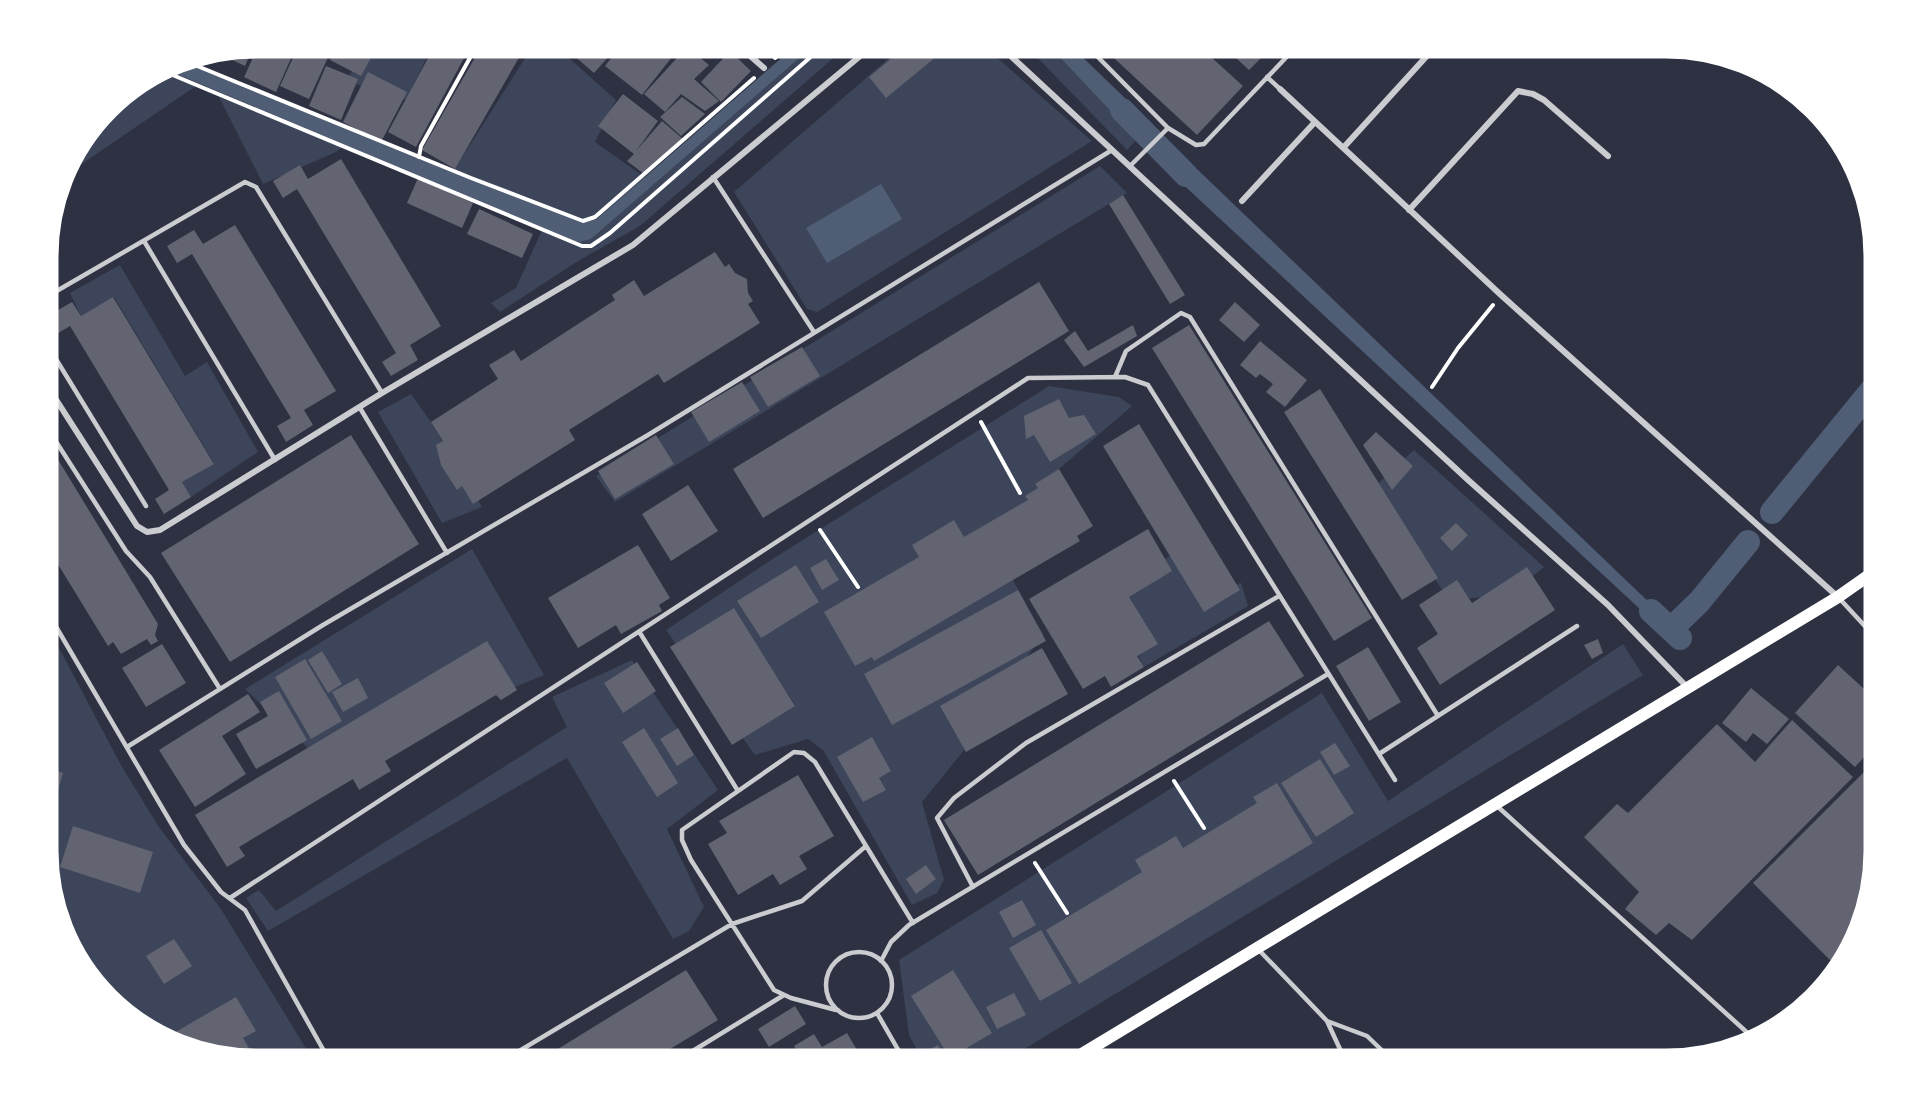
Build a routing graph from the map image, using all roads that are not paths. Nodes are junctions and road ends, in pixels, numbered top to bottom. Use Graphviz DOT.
graph roads {
  1 [pos="752,57"];
  2 [pos="858,57"];
  3 [pos="1013,57"];
  4 [pos="1099,57"];
  5 [pos="1286,57"];
  6 [pos="1425,57"];
  7 [pos="764,68"];
  8 [pos="1267,77"];
  9 [pos="1280,89"];
  10 [pos="1316,122"];
  11 [pos="1168,128"];
  12 [pos="1344,147"];
  13 [pos="1112,150"];
  14 [pos="1608,156"];
  15 [pos="1130,166"];
  16 [pos="713,177"];
  17 [pos="1242,201"];
  18 [pos="1408,210"];
  19 [pos="144,241"];
  20 [pos="57,291"];
  21 [pos="814,332"];
  22 [pos="57,361"];
  23 [pos="1115,377"];
  24 [pos="382,393"];
  25 [pos="57,401"];
  26 [pos="360,408"];
  27 [pos="57,443"];
  28 [pos="275,460"];
  29 [pos="146,506"];
  30 [pos="447,553"];
  31 [pos="1865,579"];
  32 [pos="1279,596"];
  33 [pos="1838,597"];
  34 [pos="1577,626"];
  35 [pos="1865,626"];
  36 [pos="57,628"];
  37 [pos="640,633"];
  38 [pos="1328,674"];
  39 [pos="1688,688"];
  40 [pos="220,689"];
  41 [pos="1438,716"];
  42 [pos="127,747"];
  43 [pos="1379,754"];
  44 [pos="1395,780"];
  45 [pos="738,791"];
  46 [pos="1495,804"];
  47 [pos="866,846"];
  48 [pos="973,887"];
  49 [pos="230,898"];
  50 [pos="913,923"];
  51 [pos="732,924"];
  52 [pos="1257,948"];
  53 [pos="881,961"];
  54 [pos="784,995"];
  55 [pos="836,1010"];
  56 [pos="877,1013"];
  57 [pos="1327,1021"];
  58 [pos="1747,1032"];
  59 [pos="322,1050"];
  60 [pos="521,1050"];
  61 [pos="694,1050"];
  62 [pos="898,1050"];
  63 [pos="1089,1050"];
  64 [pos="1340,1050"];
  65 [pos="1382,1050"];
  1 -- 7 [label="street"];
  2 -- 16 [label="street"];
  3 -- 13 [label="street"];
  4 -- 11 [label="lane"];
  5 -- 8 [label="lane"];
  6 -- 12 [label="street"];
  8 -- 9 [label="lane"];
  8 -- 11 [label="lane"];
  9 -- 10 [label="street"];
  10 -- 12 [label="street"];
  10 -- 17 [label="street"];
  11 -- 15 [label="lane"];
  12 -- 18 [label="street"];
  13 -- 15 [label="street"];
  13 -- 21 [label="lane"];
  14 -- 18 [label="street"];
  15 -- 39 [label="street"];
  16 -- 21 [label="lane"];
  16 -- 24 [label="street"];
  18 -- 33 [label="street"];
  19 -- 20 [label="lane"];
  19 -- 24 [label="lane"];
  19 -- 28 [label="lane"];
  21 -- 30 [label="lane"];
  22 -- 29 [label="lane"];
  23 -- 32 [label="lane"];
  23 -- 37 [label="lane"];
  23 -- 41 [label="lane"];
  24 -- 26 [label="street"];
  25 -- 28 [label="street"];
  26 -- 28 [label="street"];
  26 -- 30 [label="lane"];
  27 -- 40 [label="lane"];
  30 -- 40 [label="lane"];
  31 -- 33 [label="main road"];
  32 -- 38 [label="lane"];
  32 -- 48 [label="lane"];
  33 -- 35 [label="lane"];
  33 -- 39 [label="main road"];
  34 -- 41 [label="lane"];
  36 -- 42 [label="lane"];
  37 -- 45 [label="lane"];
  37 -- 49 [label="lane"];
  38 -- 43 [label="lane"];
  38 -- 48 [label="lane"];
  39 -- 46 [label="main road"];
  40 -- 42 [label="lane"];
  41 -- 43 [label="lane"];
  42 -- 49 [label="lane"];
  43 -- 44 [label="lane"];
  45 -- 47 [label="lane"];
  45 -- 51 [label="lane"];
  46 -- 52 [label="main road"];
  46 -- 58 [label="lane"];
  47 -- 50 [label="lane"];
  47 -- 51 [label="lane"];
  48 -- 50 [label="lane"];
  49 -- 59 [label="lane"];
  50 -- 53 [label="lane"];
  51 -- 54 [label="lane"];
  51 -- 60 [label="lane"];
  52 -- 57 [label="lane"];
  52 -- 63 [label="main road"];
  53 -- 55 [label="lane"];
  53 -- 56 [label="lane"];
  54 -- 55 [label="lane"];
  54 -- 61 [label="lane"];
  55 -- 56 [label="lane"];
  56 -- 62 [label="lane"];
  57 -- 64 [label="lane"];
  57 -- 65 [label="lane"];
}
